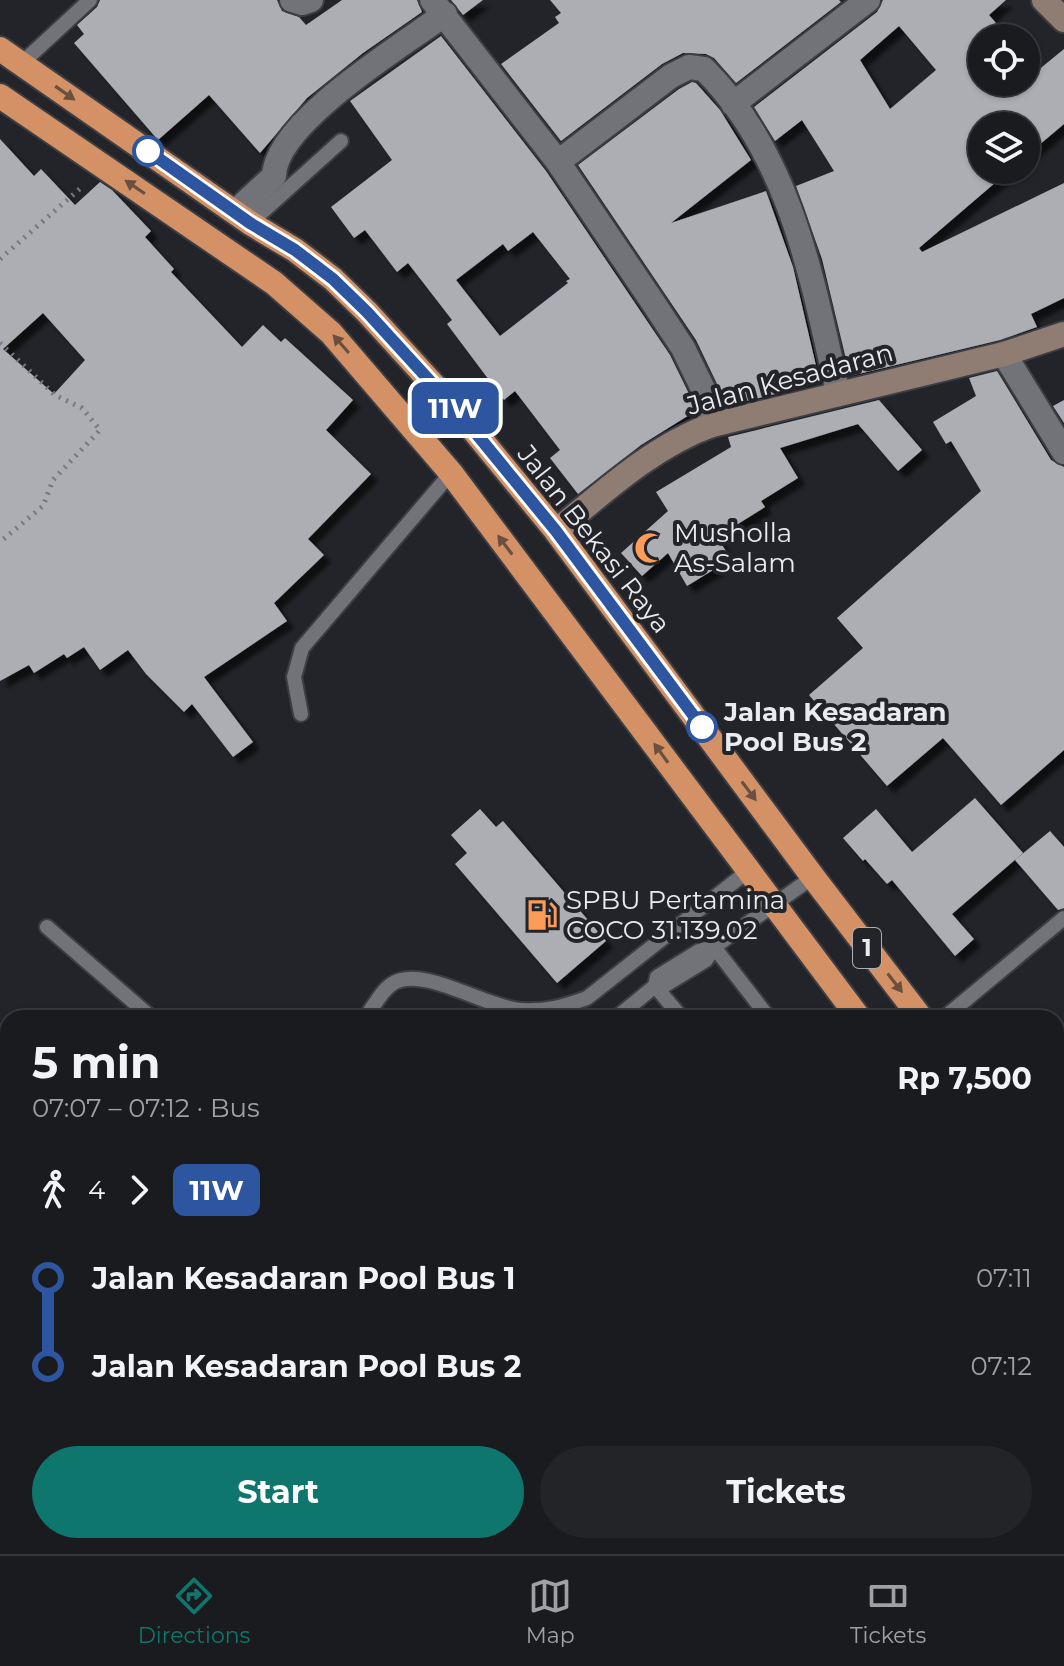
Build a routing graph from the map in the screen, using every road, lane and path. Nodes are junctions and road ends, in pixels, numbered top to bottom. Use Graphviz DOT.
graph roads {
  1 [pos="90,0"];
  2 [pos="292,0"];
  3 [pos="311,0"];
  4 [pos="868,0"];
  5 [pos="1044,0"];
  6 [pos="439,7"];
  7 [pos="1064,20"];
  8 [pos="0,49"];
  9 [pos="22,63"];
  10 [pos="0,96"];
  11 [pos="733,104"];
  12 [pos="341,141"];
  13 [pos="558,162"];
  14 [pos="104,166"];
  15 [pos="243,217"];
  16 [pos="0,259"];
  17 [pos="1064,334"];
  18 [pos="0,343"];
  19 [pos="1004,354"];
  20 [pos="838,393"];
  21 [pos="712,425"];
  22 [pos="1064,452"];
  23 [pos="451,473"];
  24 [pos="556,531"];
  25 [pos="0,542"];
  26 [pos="301,714"];
  27 [pos="748,871"];
  28 [pos="813,877"];
  29 [pos="775,906"];
  30 [pos="1064,918"];
  31 [pos="47,927"];
  32 [pos="714,947"];
  33 [pos="655,986"];
  34 [pos="143,1010"];
  35 [pos="371,1010"];
  36 [pos="516,1010"];
  37 [pos="538,1010"];
  38 [pos="626,1010"];
  39 [pos="675,1010"];
  40 [pos="763,1010"];
  41 [pos="853,1010"];
  42 [pos="915,1010"];
  43 [pos="954,1010"];
  1 -- 9 [label="lane"];
  2 -- 3 [label="street"];
  4 -- 11 [label="street"];
  5 -- 7 [label="street"];
  6 -- 13 [label="street"];
  6 -- 15 [label="street"];
  8 -- 9 [label="highway, Jalan Bekasi Raya / 1"];
  9 -- 15 [label="highway, Jalan Bekasi Raya / 1, one-way"];
  10 -- 14 [label="highway, 1"];
  11 -- 13 [label="street"];
  11 -- 20 [label="street"];
  12 -- 15 [label="lane"];
  13 -- 21 [label="street"];
  14 -- 16 [label="path"];
  23 -- 14 [label="highway, 1, one-way"];
  15 -- 24 [label="highway, Jalan Bekasi Raya / 1"];
  17 -- 19 [label="street, Jalan Kesadaran"];
  18 -- 25 [label="path"];
  19 -- 20 [label="street, Jalan Kesadaran"];
  19 -- 22 [label="street"];
  20 -- 21 [label="street, Jalan Kesadaran"];
  21 -- 24 [label="street, Jalan Kesadaran"];
  23 -- 26 [label="lane"];
  27 -- 23 [label="highway, 1, one-way"];
  24 -- 28 [label="highway, Jalan Bekasi Raya / 1, one-way"];
  27 -- 29 [label="highway, 1"];
  27 -- 37 [label="lane"];
  28 -- 29 [label="lane"];
  28 -- 42 [label="highway, Jalan Bekasi Raya / 1, one-way"];
  29 -- 32 [label="lane"];
  29 -- 41 [label="highway, 1"];
  30 -- 43 [label="lane"];
  31 -- 34 [label="lane"];
  32 -- 33 [label="lane"];
  32 -- 40 [label="lane"];
  33 -- 38 [label="lane"];
  33 -- 39 [label="lane"];
  35 -- 36 [label="lane"];
}
